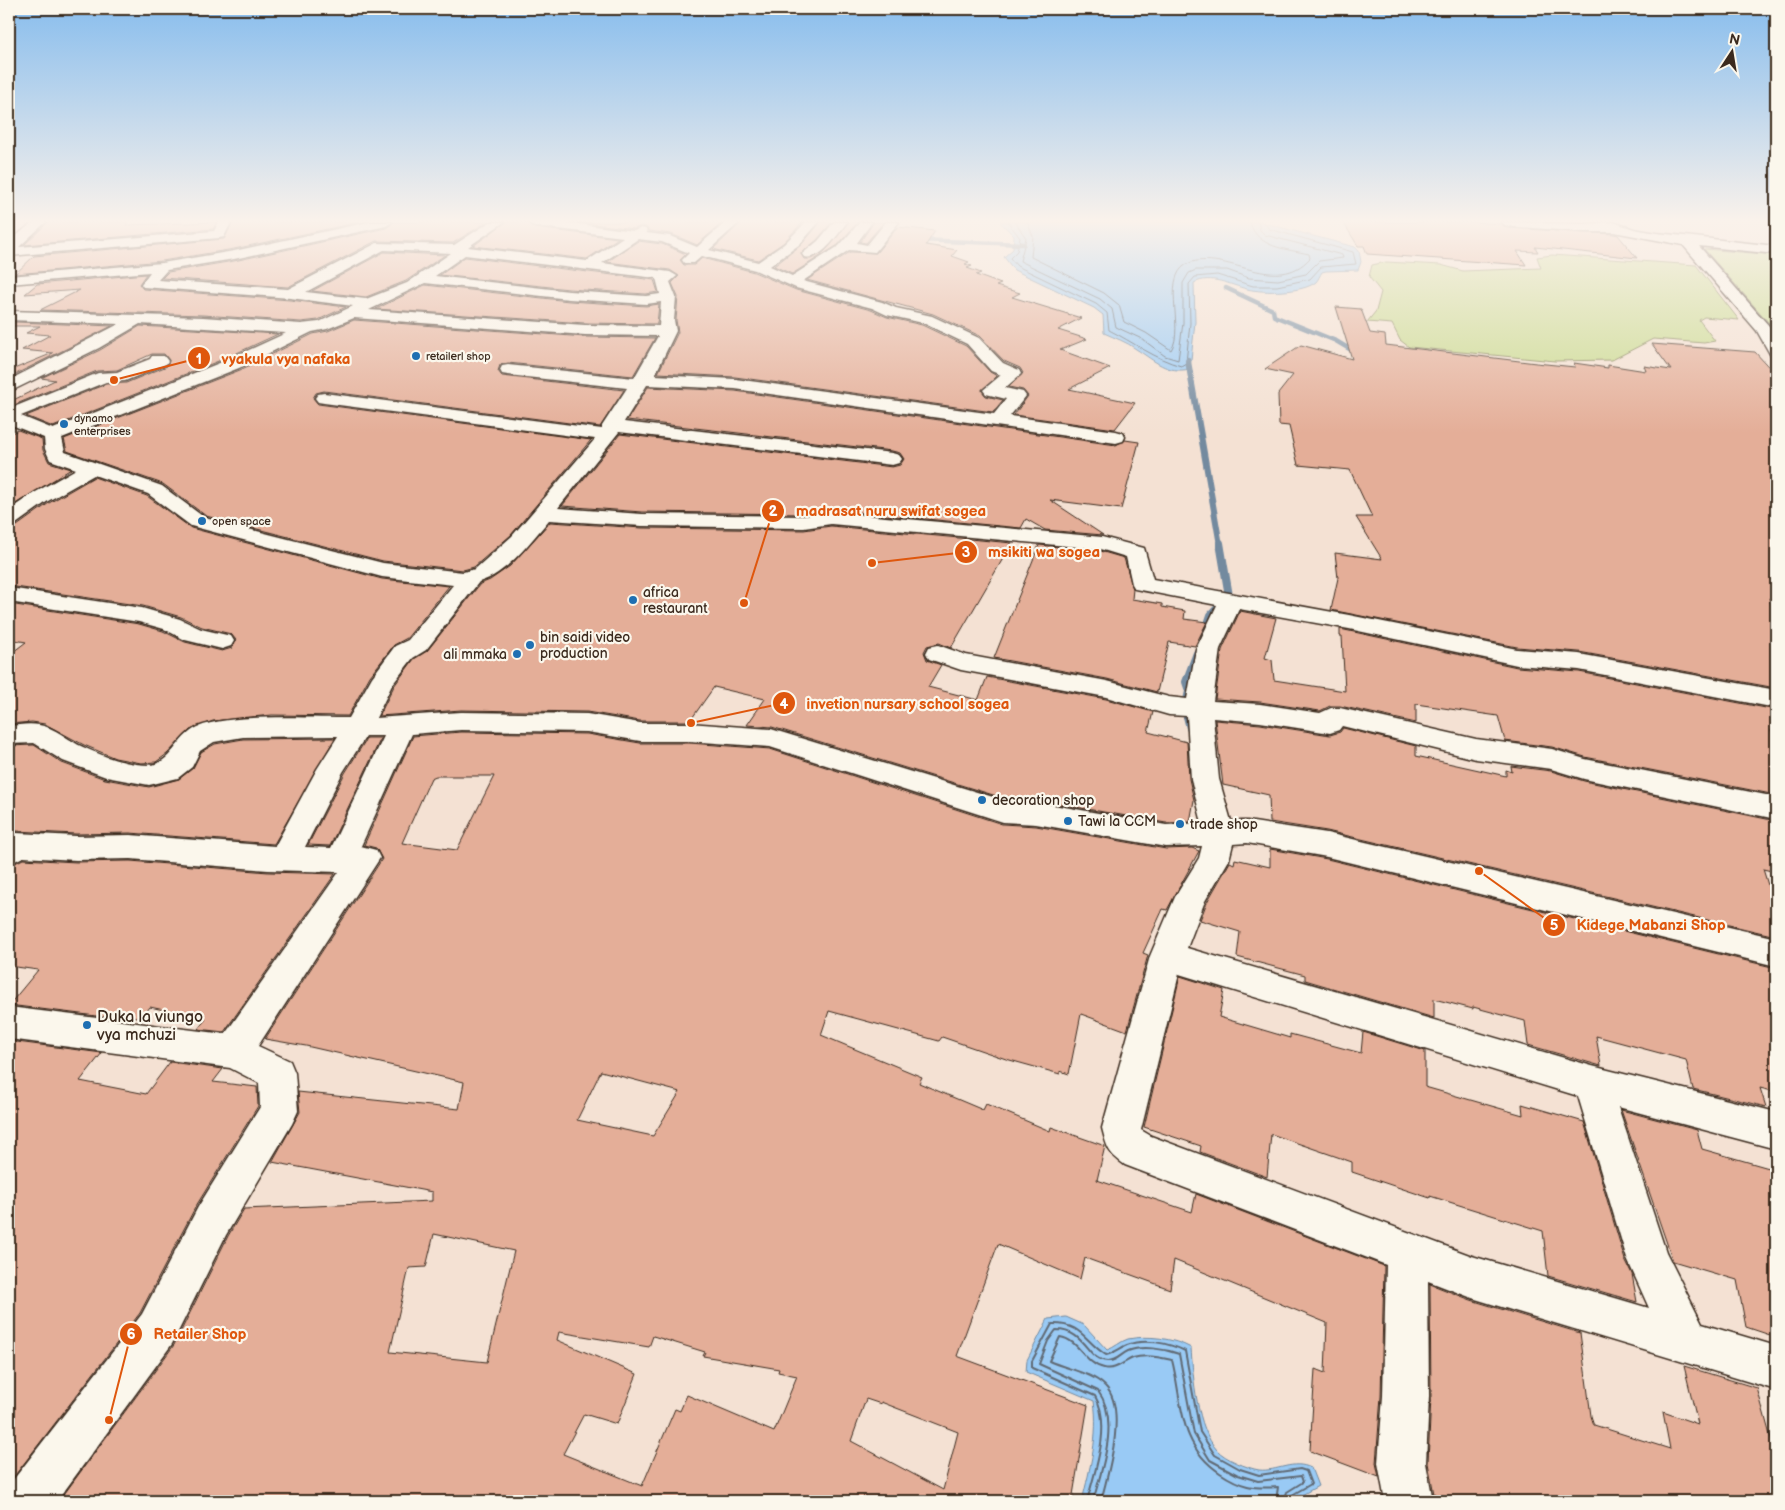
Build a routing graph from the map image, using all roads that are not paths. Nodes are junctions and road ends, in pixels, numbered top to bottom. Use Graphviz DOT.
graph roads {
  1 [pos="268,292"];
  2 [pos="293,292"];
  3 [pos="398,292"];
  4 [pos="546,292"];
  5 [pos="667,292"];
  6 [pos="833,292"];
  7 [pos="1736,292"];
  8 [pos="290,294"];
  9 [pos="669,297"];
  10 [pos="368,304"];
  11 [pos="352,313"];
  12 [pos="9,314"];
  13 [pos="136,320"];
  14 [pos="307,328"];
  15 [pos="1770,329"];
  16 [pos="668,332"];
  17 [pos="1776,351"];
  18 [pos="158,358"];
  19 [pos="508,370"];
  20 [pos="641,382"];
  21 [pos="9,387"];
  22 [pos="324,398"];
  23 [pos="9,417"];
  24 [pos="998,420"];
  25 [pos="610,430"];
  26 [pos="53,435"];
  27 [pos="1116,437"];
  28 [pos="892,459"];
  29 [pos="92,468"];
  30 [pos="544,513"];
  31 [pos="9,520"];
  32 [pos="472,576"];
  33 [pos="9,595"];
  34 [pos="1223,599"];
  35 [pos="222,641"];
  36 [pos="938,653"];
  37 [pos="1776,700"];
  38 [pos="1199,707"];
  39 [pos="402,726"];
  40 [pos="358,727"];
  41 [pos="9,735"];
  42 [pos="1776,808"];
  43 [pos="1220,833"];
  44 [pos="9,852"];
  45 [pos="284,858"];
  46 [pos="340,860"];
  47 [pos="1776,952"];
  48 [pos="1167,956"];
  49 [pos="9,1023"];
  50 [pos="234,1052"];
  51 [pos="1592,1083"];
  52 [pos="1776,1130"];
  53 [pos="1407,1253"];
  54 [pos="1688,1342"];
  55 [pos="1776,1368"];
  56 [pos="27,1501"];
  57 [pos="1409,1501"];
  1 -- 8 [label="street"];
  2 -- 8 [label="street"];
  3 -- 10 [label="street"];
  4 -- 9 [label="street"];
  5 -- 9 [label="street"];
  6 -- 24 [label="street"];
  7 -- 15 [label="street"];
  8 -- 10 [label="street"];
  9 -- 16 [label="street"];
  10 -- 11 [label="street"];
  11 -- 14 [label="street"];
  11 -- 16 [label="street"];
  12 -- 13 [label="street"];
  13 -- 14 [label="street"];
  13 -- 21 [label="street"];
  14 -- 26 [label="street"];
  15 -- 17 [label="street"];
  16 -- 20 [label="street"];
  18 -- 23 [label="street"];
  19 -- 20 [label="street"];
  20 -- 24 [label="street"];
  20 -- 25 [label="street"];
  22 -- 25 [label="street"];
  23 -- 26 [label="street"];
  24 -- 27 [label="street"];
  25 -- 28 [label="street"];
  25 -- 30 [label="street"];
  26 -- 29 [label="street"];
  29 -- 31 [label="street"];
  29 -- 32 [label="street"];
  30 -- 32 [label="street"];
  30 -- 34 [label="street"];
  32 -- 40 [label="street"];
  33 -- 35 [label="street"];
  34 -- 37 [label="street"];
  34 -- 38 [label="street"];
  36 -- 38 [label="street"];
  38 -- 42 [label="street"];
  38 -- 43 [label="street"];
  39 -- 40 [label="street"];
  39 -- 43 [label="street"];
  39 -- 46 [label="street"];
  40 -- 41 [label="street"];
  40 -- 45 [label="street"];
  43 -- 47 [label="street"];
  43 -- 48 [label="street"];
  44 -- 45 [label="street"];
  45 -- 46 [label="street"];
  46 -- 50 [label="street"];
  48 -- 51 [label="street"];
  48 -- 53 [label="street"];
  49 -- 50 [label="street"];
  50 -- 56 [label="street"];
  51 -- 52 [label="street"];
  51 -- 54 [label="street"];
  53 -- 54 [label="street"];
  53 -- 57 [label="street"];
  54 -- 55 [label="street"];
}
